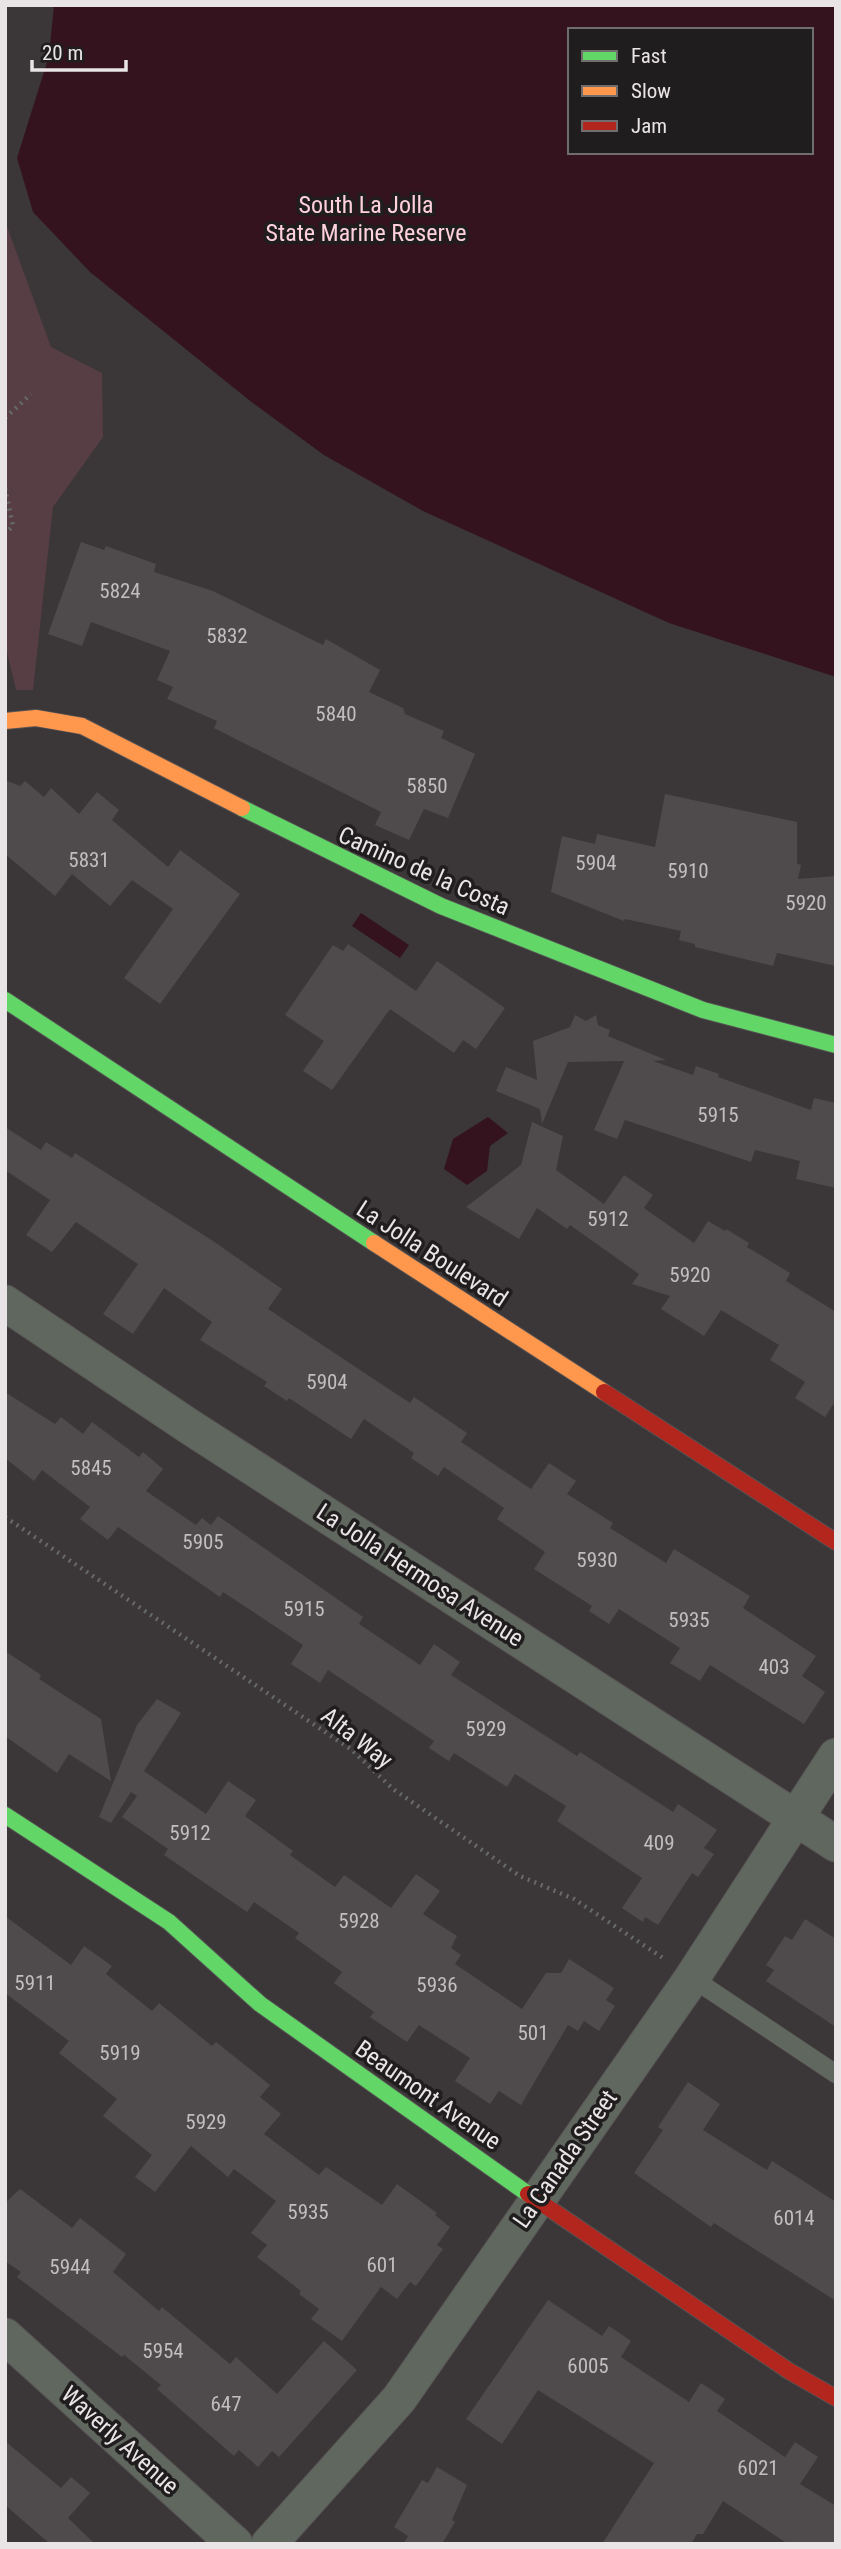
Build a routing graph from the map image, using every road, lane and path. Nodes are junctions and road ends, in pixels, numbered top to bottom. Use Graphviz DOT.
graph roads {
  1 [pos="30,394"];
  2 [pos="5,418"];
  3 [pos="5,488"];
  4 [pos="5,534"];
  5 [pos="5,721"];
  6 [pos="5,1000"];
  7 [pos="836,1045"];
  8 [pos="5,1303"];
  9 [pos="5,1517"];
  10 [pos="836,1542"];
  11 [pos="836,1756"];
  12 [pos="5,1815"];
  13 [pos="795,1816"];
  14 [pos="836,1843"];
  15 [pos="692,1978"];
  16 [pos="836,2074"];
  17 [pos="537,2200"];
  18 [pos="5,2336"];
  19 [pos="836,2398"];
  20 [pos="235,2544"];
  21 [pos="269,2544"];
  1 -- 2 [label="path"];
  3 -- 4 [label="path"];
  5 -- 7 [label="street, Camino de la Costa"];
  6 -- 10 [label="street, La Jolla Boulevard"];
  8 -- 13 [label="street, La Jolla Hermosa Avenue"];
  9 -- 15 [label="path, Alta Way"];
  11 -- 13 [label="street, La Canada Street"];
  12 -- 17 [label="street, Beaumont Avenue"];
  13 -- 14 [label="street, La Jolla Hermosa Avenue"];
  13 -- 15 [label="street, La Canada Street"];
  15 -- 16 [label="lane"];
  15 -- 17 [label="street, La Canada Street"];
  17 -- 19 [label="street, Beaumont Avenue"];
  17 -- 21 [label="street, La Canada Street"];
  18 -- 20 [label="street, Waverly Avenue"];
}
